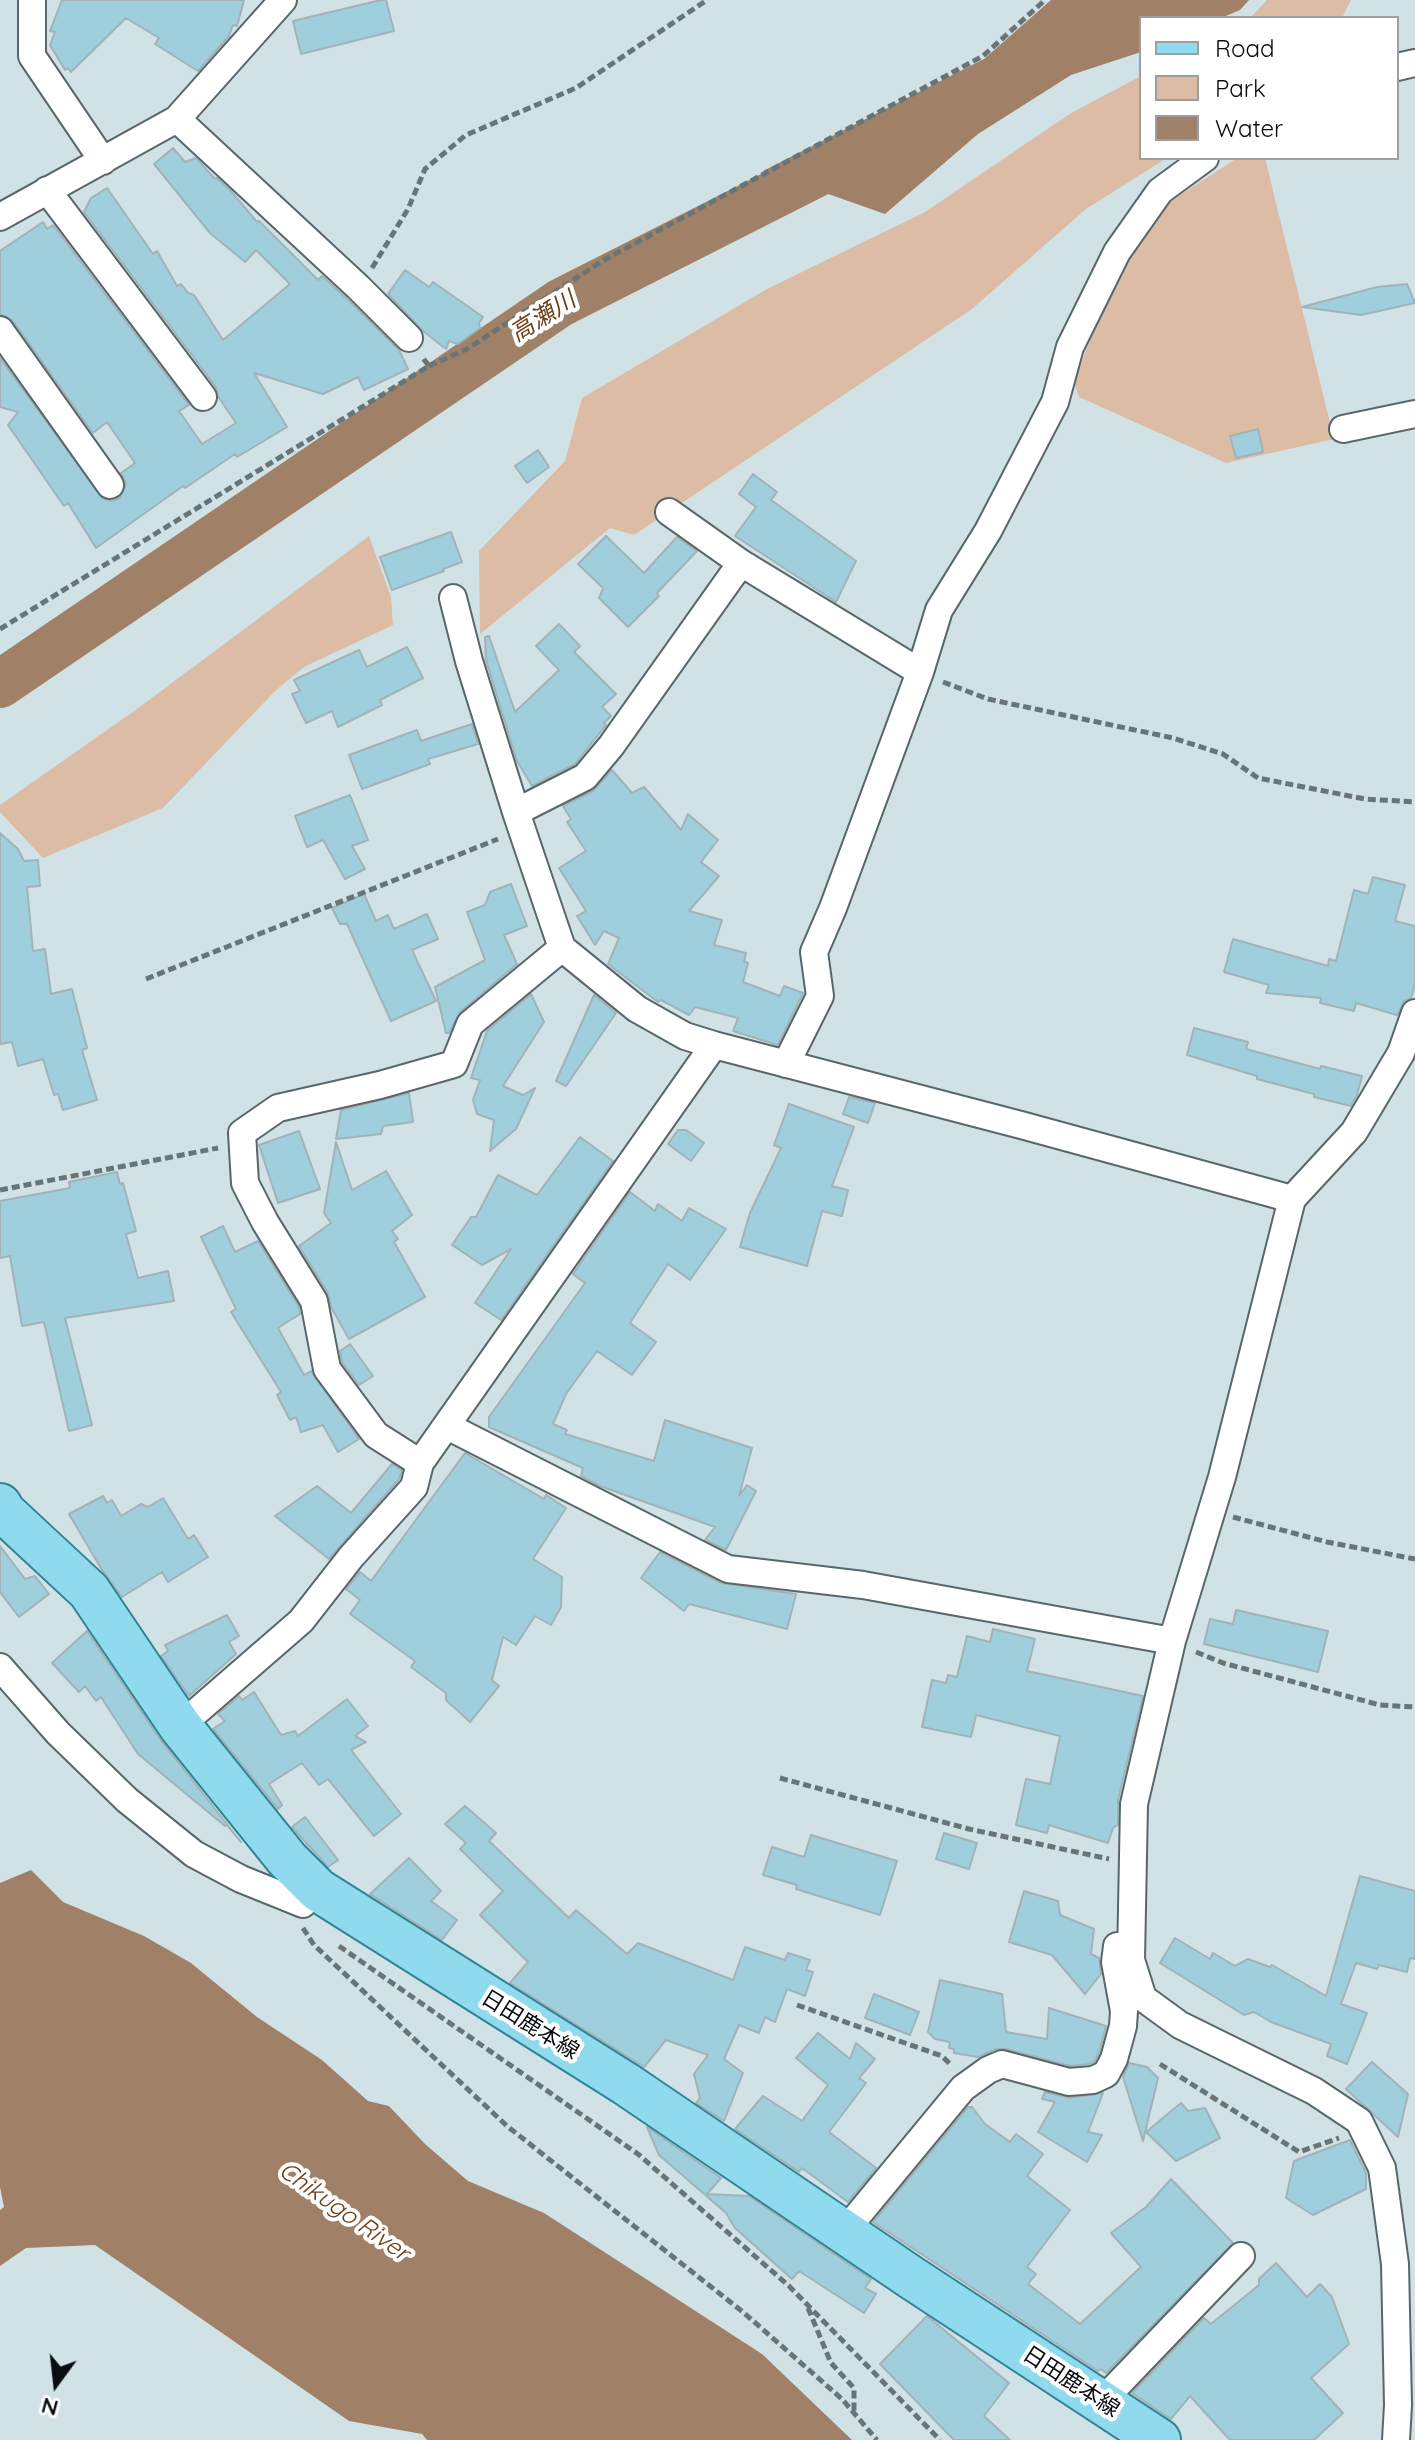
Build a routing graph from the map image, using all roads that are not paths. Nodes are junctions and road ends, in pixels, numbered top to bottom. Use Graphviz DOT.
graph roads {
  1 [pos="32,0"];
  2 [pos="283,0"];
  3 [pos="177,119"];
  4 [pos="1202,160"];
  5 [pos="103,161"];
  6 [pos="47,190"];
  7 [pos="0,217"];
  8 [pos="0,330"];
  9 [pos="409,338"];
  10 [pos="203,397"];
  11 [pos="1415,414"];
  12 [pos="1343,429"];
  13 [pos="110,485"];
  14 [pos="669,512"];
  15 [pos="741,563"];
  16 [pos="453,598"];
  17 [pos="920,672"];
  18 [pos="518,821"];
  19 [pos="562,948"];
  20 [pos="1415,1013"];
  21 [pos="714,1045"];
  22 [pos="786,1064"];
  23 [pos="1292,1199"];
  24 [pos="447,1426"];
  25 [pos="420,1463"];
  26 [pos="0,1505"];
  27 [pos="1172,1641"];
  28 [pos="0,1667"];
  29 [pos="180,1726"];
  30 [pos="1129,1852"];
  31 [pos="293,1900"];
  32 [pos="844,2232"];
  33 [pos="1241,2256"];
  34 [pos="1101,2402"];
  35 [pos="1159,2440"];
  36 [pos="1396,2440"];
  1 -- 5 [label="street"];
  2 -- 3 [label="street"];
  3 -- 5 [label="street"];
  3 -- 9 [label="street"];
  4 -- 17 [label="street"];
  5 -- 6 [label="street"];
  6 -- 7 [label="street"];
  6 -- 10 [label="street"];
  8 -- 13 [label="street"];
  11 -- 12 [label="street"];
  14 -- 15 [label="street"];
  15 -- 17 [label="street"];
  15 -- 18 [label="street"];
  16 -- 18 [label="street"];
  17 -- 22 [label="street"];
  18 -- 19 [label="street"];
  19 -- 21 [label="street"];
  19 -- 25 [label="street"];
  20 -- 23 [label="street"];
  21 -- 22 [label="street"];
  21 -- 24 [label="street"];
  22 -- 23 [label="street"];
  23 -- 27 [label="street"];
  24 -- 25 [label="street"];
  24 -- 27 [label="street"];
  25 -- 29 [label="street"];
  26 -- 29 [label="main road, 日田鹿本線"];
  27 -- 30 [label="street"];
  28 -- 31 [label="street"];
  29 -- 32 [label="main road, 日田鹿本線"];
  30 -- 32 [label="street"];
  30 -- 36 [label="street"];
  32 -- 34 [label="main road, 日田鹿本線"];
  33 -- 34 [label="street"];
  34 -- 35 [label="main road, 日田鹿本線"];
}
